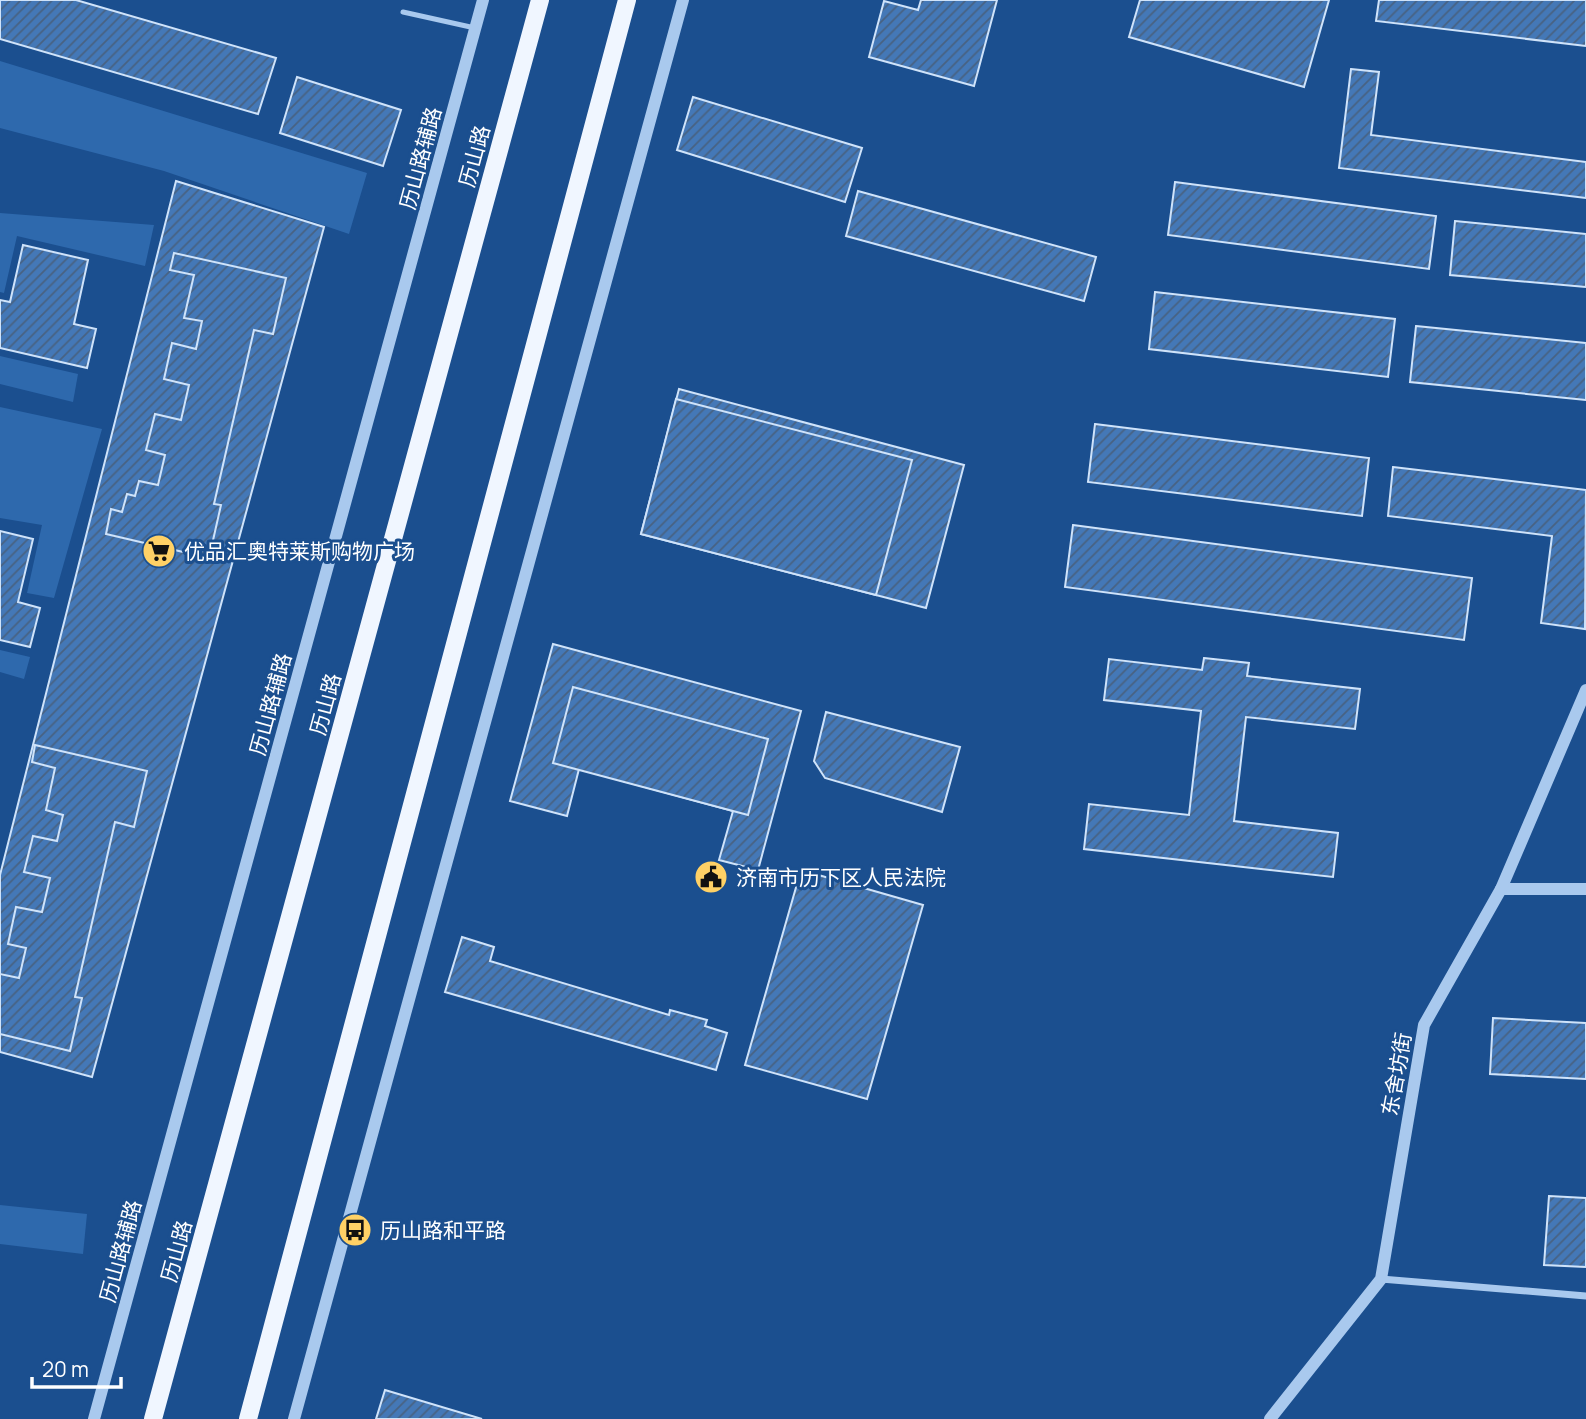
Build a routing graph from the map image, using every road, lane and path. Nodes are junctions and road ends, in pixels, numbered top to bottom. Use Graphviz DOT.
graph roads {
  1 [pos="483,0"];
  2 [pos="540,0"];
  3 [pos="627,0"];
  4 [pos="683,0"];
  5 [pos="403,12"];
  6 [pos="475,27"];
  7 [pos="1586,690"];
  8 [pos="1501,889"];
  9 [pos="1586,889"];
  10 [pos="1381,1279"];
  11 [pos="1586,1296"];
  12 [pos="94,1419"];
  13 [pos="153,1419"];
  14 [pos="248,1419"];
  15 [pos="294,1419"];
  16 [pos="1270,1419"];
  1 -- 6 [label="street, 历山路辅路"];
  2 -- 13 [label="main road, 历山路"];
  3 -- 14 [label="main road"];
  4 -- 15 [label="street"];
  5 -- 6 [label="lane"];
  6 -- 12 [label="street, 历山路辅路"];
  7 -- 8 [label="street, 东舍坊街"];
  8 -- 9 [label="street"];
  8 -- 10 [label="street, 东舍坊街"];
  10 -- 11 [label="street"];
  10 -- 16 [label="street, 东舍坊街"];
}
